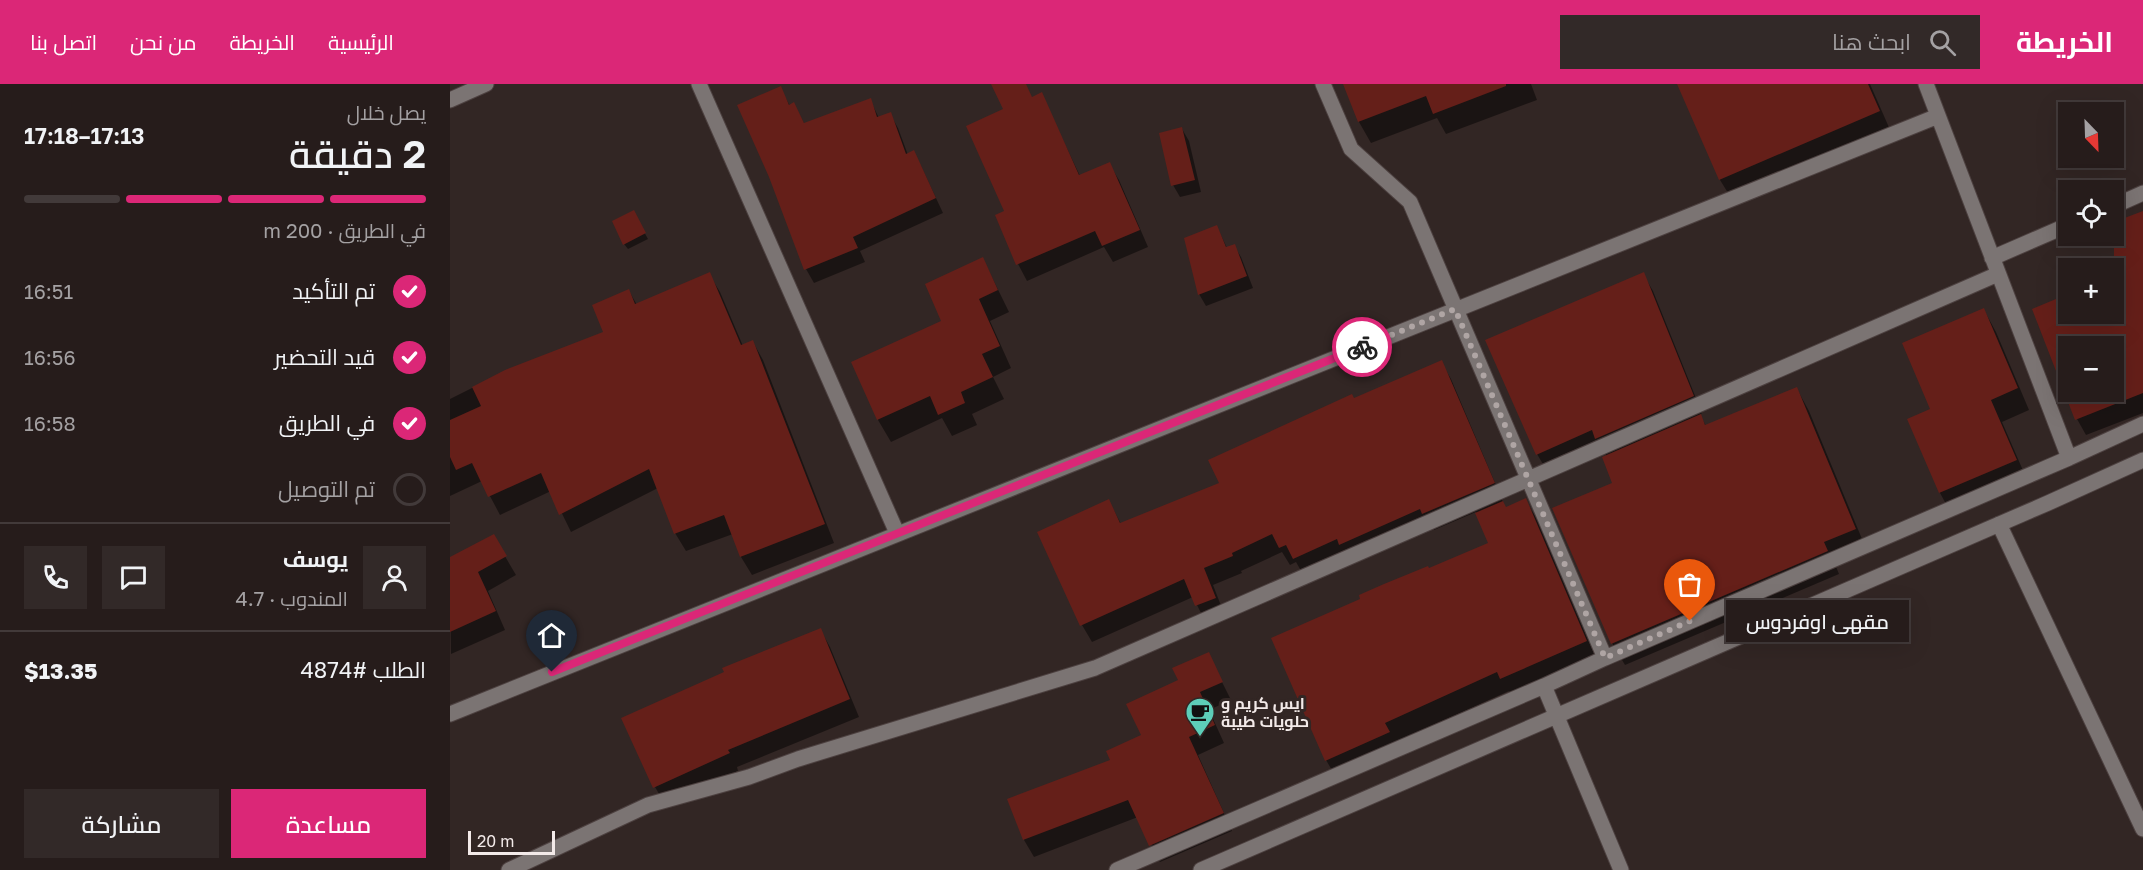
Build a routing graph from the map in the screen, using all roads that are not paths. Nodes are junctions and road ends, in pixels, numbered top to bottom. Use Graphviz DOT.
graph roads {
  1 [pos="486,84"];
  2 [pos="699,84"];
  3 [pos="1323,84"];
  4 [pos="1926,84"];
  5 [pos="450,100"];
  6 [pos="1938,116"];
  7 [pos="2143,193"];
  8 [pos="2124,202"];
  9 [pos="2058,229"];
  10 [pos="1992,258"];
  11 [pos="1998,274"];
  12 [pos="1455,309"];
  13 [pos="2143,424"];
  14 [pos="2069,458"];
  15 [pos="2143,460"];
  16 [pos="1528,480"];
  17 [pos="1999,524"];
  18 [pos="897,533"];
  19 [pos="1605,658"];
  20 [pos="1544,686"];
  21 [pos="450,714"];
  22 [pos="1557,716"];
  23 [pos="2143,830"];
  24 [pos="509,870"];
  25 [pos="1117,870"];
  26 [pos="1201,870"];
  27 [pos="1621,870"];
  1 -- 5 [label="street"];
  2 -- 18 [label="street"];
  3 -- 12 [label="street"];
  4 -- 6 [label="street"];
  6 -- 10 [label="street"];
  6 -- 12 [label="street"];
  7 -- 8 [label="street"];
  9 -- 10 [label="street"];
  10 -- 11 [label="street"];
  11 -- 14 [label="street"];
  11 -- 16 [label="street"];
  12 -- 16 [label="street"];
  12 -- 18 [label="street"];
  13 -- 14 [label="street"];
  14 -- 19 [label="street"];
  15 -- 17 [label="street"];
  16 -- 19 [label="street"];
  16 -- 24 [label="street"];
  17 -- 22 [label="street"];
  17 -- 23 [label="street"];
  18 -- 21 [label="street"];
  19 -- 20 [label="street"];
  20 -- 22 [label="street"];
  20 -- 25 [label="street"];
  22 -- 26 [label="street"];
  22 -- 27 [label="street"];
}
